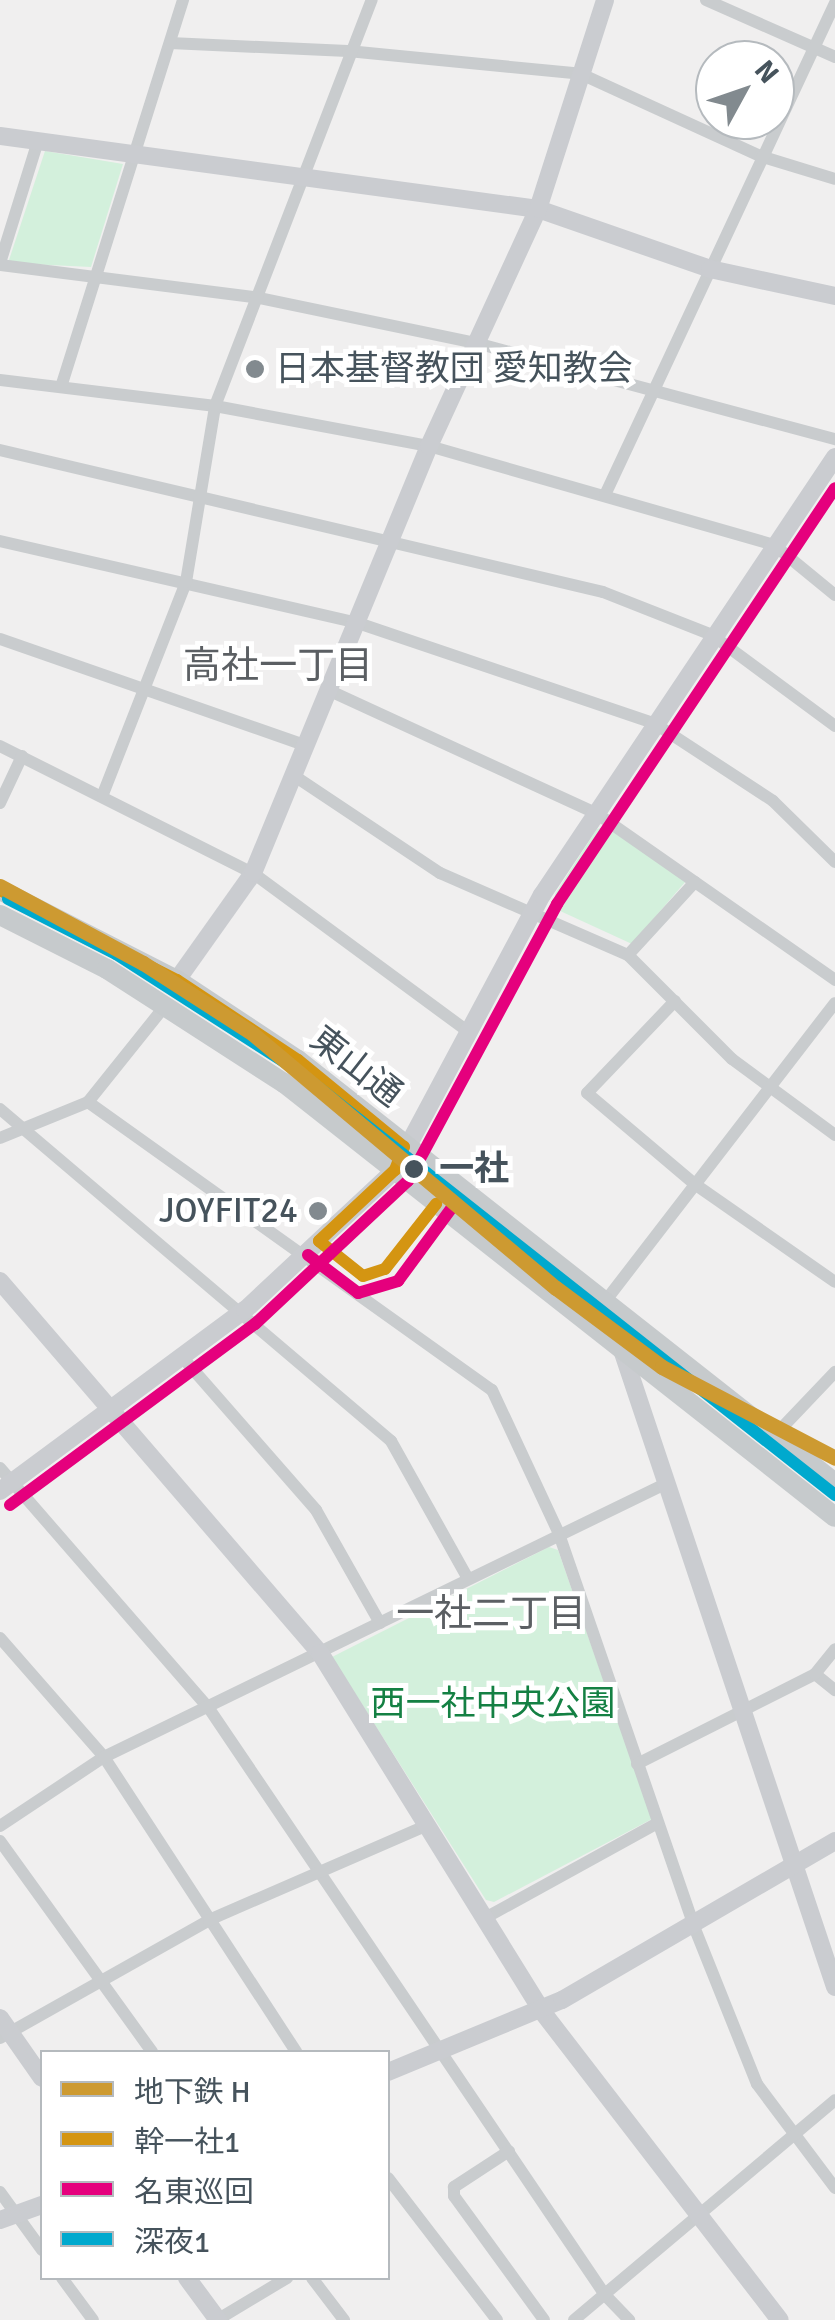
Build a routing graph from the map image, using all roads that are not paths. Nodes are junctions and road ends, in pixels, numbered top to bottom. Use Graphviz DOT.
graph roads {
  1 [pos="183,0"];
  2 [pos="372,0"];
  3 [pos="605,0"];
  4 [pos="706,0"];
  5 [pos="835,3"];
  6 [pos="170,44"];
  7 [pos="814,48"];
  8 [pos="348,51"];
  9 [pos="835,57"];
  10 [pos="581,74"];
  11 [pos="0,136"];
  12 [pos="38,141"];
  13 [pos="135,154"];
  14 [pos="760,156"];
  15 [pos="306,178"];
  16 [pos="835,180"];
  17 [pos="538,208"];
  18 [pos="0,264"];
  19 [pos="710,269"];
  20 [pos="96,277"];
  21 [pos="835,296"];
  22 [pos="256,297"];
  23 [pos="476,344"];
  24 [pos="1,382"];
  25 [pos="61,388"];
  26 [pos="653,391"];
  27 [pos="215,406"];
  28 [pos="835,439"];
  29 [pos="429,446"];
  30 [pos="0,450"];
  31 [pos="835,457"];
  32 [pos="605,495"];
  33 [pos="202,500"];
  34 [pos="391,540"];
  35 [pos="0,541"];
  36 [pos="774,545"];
  37 [pos="186,582"];
  38 [pos="835,595"];
  39 [pos="355,622"];
  40 [pos="712,635"];
  41 [pos="0,639"];
  42 [pos="145,686"];
  43 [pos="328,690"];
  44 [pos="654,723"];
  45 [pos="835,726"];
  46 [pos="305,745"];
  47 [pos="0,746"];
  48 [pos="22,756"];
  49 [pos="293,775"];
  50 [pos="103,794"];
  51 [pos="0,803"];
  52 [pos="596,812"];
  53 [pos="835,862"];
  54 [pos="253,873"];
  55 [pos="695,882"];
  56 [pos="0,890"];
  57 [pos="532,913"];
  58 [pos="0,915"];
  59 [pos="628,955"];
  60 [pos="177,980"];
  61 [pos="835,980"];
  62 [pos="675,1001"];
  63 [pos="835,1003"];
  64 [pos="164,1007"];
  65 [pos="469,1032"];
  66 [pos="771,1091"];
  67 [pos="88,1102"];
  68 [pos="0,1108"];
  69 [pos="22,1128"];
  70 [pos="835,1135"];
  71 [pos="0,1138"];
  72 [pos="404,1147"];
  73 [pos="395,1170"];
  74 [pos="696,1185"];
  75 [pos="303,1255"];
  76 [pos="0,1281"];
  77 [pos="835,1282"];
  78 [pos="606,1300"];
  79 [pos="245,1310"];
  80 [pos="590,1321"];
  81 [pos="620,1344"];
  82 [pos="183,1358"];
  83 [pos="835,1372"];
  84 [pos="113,1411"];
  85 [pos="776,1434"];
  86 [pos="4,1480"];
  87 [pos="835,1482"];
  88 [pos="663,1485"];
  89 [pos="835,1518"];
  90 [pos="559,1534"];
  91 [pos="468,1579"];
  92 [pos="380,1623"];
  93 [pos="0,1638"];
  94 [pos="835,1649"];
  95 [pos="320,1653"];
  96 [pos="815,1674"];
  97 [pos="835,1690"];
  98 [pos="208,1707"];
  99 [pos="742,1712"];
  100 [pos="104,1757"];
  101 [pos="637,1764"];
  102 [pos="658,1823"];
  103 [pos="428,1825"];
  104 [pos="0,1826"];
  105 [pos="0,1841"];
  106 [pos="835,1841"];
  107 [pos="796,1862"];
  108 [pos="318,1870"];
  109 [pos="485,1918"];
  110 [pos="209,1920"];
  111 [pos="693,1924"];
  112 [pos="100,1980"];
  113 [pos="835,1987"];
  114 [pos="542,2010"];
  115 [pos="3,2030"];
  116 [pos="151,2050"];
  117 [pos="295,2050"];
  118 [pos="443,2050"];
  119 [pos="390,2071"];
  120 [pos="40,2076"];
  121 [pos="835,2100"];
  122 [pos="794,2134"];
  123 [pos="509,2151"];
  124 [pos="390,2181"];
  125 [pos="835,2188"];
  126 [pos="0,2192"];
  127 [pos="40,2205"];
  128 [pos="8,2217"];
  129 [pos="700,2217"];
  130 [pos="40,2248"];
  131 [pos="63,2280"];
  132 [pos="187,2280"];
  133 [pos="284,2280"];
  134 [pos="314,2280"];
  135 [pos="605,2294"];
  136 [pos="93,2320"];
  137 [pos="217,2320"];
  138 [pos="344,2320"];
  139 [pos="497,2320"];
  140 [pos="544,2320"];
  141 [pos="574,2320"];
  142 [pos="629,2320"];
  143 [pos="780,2320"];
  1 -- 6 [label="street"];
  2 -- 8 [label="street"];
  3 -- 10 [label="street"];
  4 -- 7 [label="street"];
  5 -- 7 [label="street"];
  6 -- 8 [label="street"];
  6 -- 13 [label="street"];
  7 -- 9 [label="street"];
  7 -- 14 [label="street"];
  8 -- 10 [label="street"];
  8 -- 15 [label="street"];
  10 -- 14 [label="street"];
  10 -- 17 [label="street"];
  11 -- 12 [label="street"];
  12 -- 13 [label="street"];
  12 -- 18 [label="street"];
  13 -- 15 [label="street"];
  13 -- 20 [label="street"];
  14 -- 16 [label="street"];
  14 -- 19 [label="street"];
  15 -- 17 [label="street"];
  15 -- 22 [label="street"];
  17 -- 19 [label="street"];
  17 -- 23 [label="street"];
  18 -- 20 [label="street"];
  19 -- 21 [label="street"];
  19 -- 26 [label="street"];
  20 -- 22 [label="street"];
  20 -- 25 [label="street"];
  22 -- 23 [label="street"];
  22 -- 27 [label="street"];
  23 -- 26 [label="street"];
  23 -- 29 [label="street"];
  24 -- 25 [label="street"];
  25 -- 27 [label="street"];
  26 -- 28 [label="street"];
  26 -- 32 [label="street"];
  27 -- 29 [label="street"];
  27 -- 33 [label="street"];
  29 -- 32 [label="street"];
  29 -- 34 [label="street"];
  30 -- 33 [label="street"];
  31 -- 36 [label="street"];
  32 -- 36 [label="street"];
  33 -- 34 [label="street"];
  33 -- 37 [label="street"];
  34 -- 39 [label="street"];
  34 -- 40 [label="street"];
  35 -- 37 [label="street"];
  36 -- 38 [label="street"];
  36 -- 40 [label="street"];
  37 -- 39 [label="street"];
  37 -- 42 [label="street"];
  39 -- 43 [label="street"];
  39 -- 44 [label="street"];
  40 -- 44 [label="street"];
  40 -- 45 [label="street"];
  41 -- 42 [label="street"];
  42 -- 46 [label="street"];
  42 -- 50 [label="street"];
  43 -- 46 [label="street"];
  43 -- 52 [label="street"];
  44 -- 52 [label="street"];
  44 -- 53 [label="street"];
  46 -- 49 [label="street"];
  47 -- 48 [label="street"];
  48 -- 50 [label="street"];
  48 -- 51 [label="street"];
  49 -- 54 [label="street"];
  49 -- 57 [label="street"];
  50 -- 54 [label="street"];
  52 -- 55 [label="street"];
  52 -- 57 [label="street"];
  54 -- 60 [label="street"];
  54 -- 65 [label="street"];
  55 -- 59 [label="street"];
  55 -- 61 [label="street"];
  56 -- 60 [label="main road, 東山通"];
  57 -- 59 [label="street"];
  57 -- 65 [label="street"];
  58 -- 64 [label="main road, 東山通"];
  59 -- 62 [label="street"];
  60 -- 72 [label="main road, 東山通"];
  62 -- 66 [label="street"];
  62 -- 74 [label="street"];
  63 -- 66 [label="street"];
  64 -- 67 [label="street"];
  64 -- 73 [label="main road, 東山通"];
  65 -- 72 [label="street"];
  66 -- 70 [label="street"];
  66 -- 74 [label="street"];
  67 -- 69 [label="street"];
  67 -- 75 [label="street"];
  68 -- 69 [label="street"];
  69 -- 71 [label="street"];
  69 -- 79 [label="street"];
  72 -- 73 [label="street"];
  72 -- 78 [label="main road, 東山通"];
  73 -- 75 [label="street"];
  73 -- 80 [label="main road, 東山通"];
  74 -- 77 [label="street"];
  74 -- 78 [label="street"];
  75 -- 79 [label="street"];
  75 -- 90 [label="street"];
  76 -- 84 [label="street"];
  78 -- 80 [label="street"];
  78 -- 85 [label="main road, 東山通"];
  79 -- 82 [label="street"];
  79 -- 91 [label="street"];
  80 -- 81 [label="main road, 東山通"];
  81 -- 88 [label="street"];
  81 -- 89 [label="main road, 東山通"];
  82 -- 84 [label="street"];
  82 -- 92 [label="street"];
  83 -- 85 [label="street"];
  84 -- 86 [label="street"];
  84 -- 95 [label="street"];
  85 -- 87 [label="main road, 東山通"];
  86 -- 98 [label="street"];
  88 -- 90 [label="street"];
  88 -- 99 [label="street"];
  90 -- 91 [label="street"];
  90 -- 101 [label="street"];
  91 -- 92 [label="street"];
  92 -- 95 [label="street"];
  93 -- 100 [label="street"];
  94 -- 96 [label="street"];
  95 -- 98 [label="street"];
  95 -- 103 [label="street"];
  96 -- 97 [label="street"];
  96 -- 99 [label="street"];
  98 -- 100 [label="street"];
  98 -- 108 [label="street"];
  99 -- 101 [label="street"];
  99 -- 107 [label="street"];
  100 -- 104 [label="street"];
  100 -- 110 [label="street"];
  101 -- 102 [label="street"];
  102 -- 109 [label="street"];
  102 -- 111 [label="street"];
  103 -- 108 [label="street"];
  103 -- 109 [label="street"];
  105 -- 112 [label="street"];
  106 -- 107 [label="street"];
  107 -- 111 [label="street"];
  107 -- 113 [label="street"];
  108 -- 110 [label="street"];
  108 -- 118 [label="street"];
  109 -- 114 [label="street"];
  110 -- 112 [label="street"];
  110 -- 117 [label="street"];
  111 -- 114 [label="street"];
  111 -- 122 [label="street"];
  112 -- 115 [label="street"];
  112 -- 116 [label="street"];
  114 -- 118 [label="street"];
  114 -- 129 [label="street"];
  115 -- 120 [label="street"];
  118 -- 119 [label="street"];
  118 -- 123 [label="street"];
  121 -- 122 [label="street"];
  122 -- 125 [label="street"];
  122 -- 129 [label="street"];
  123 -- 135 [label="street"];
  123 -- 140 [label="street"];
  124 -- 139 [label="street"];
  126 -- 128 [label="street"];
  127 -- 128 [label="street"];
  128 -- 130 [label="street"];
  129 -- 135 [label="street"];
  129 -- 143 [label="street"];
  131 -- 136 [label="street"];
  132 -- 137 [label="street"];
  133 -- 137 [label="street"];
  134 -- 138 [label="street"];
  135 -- 141 [label="street"];
  135 -- 142 [label="street"];
}
